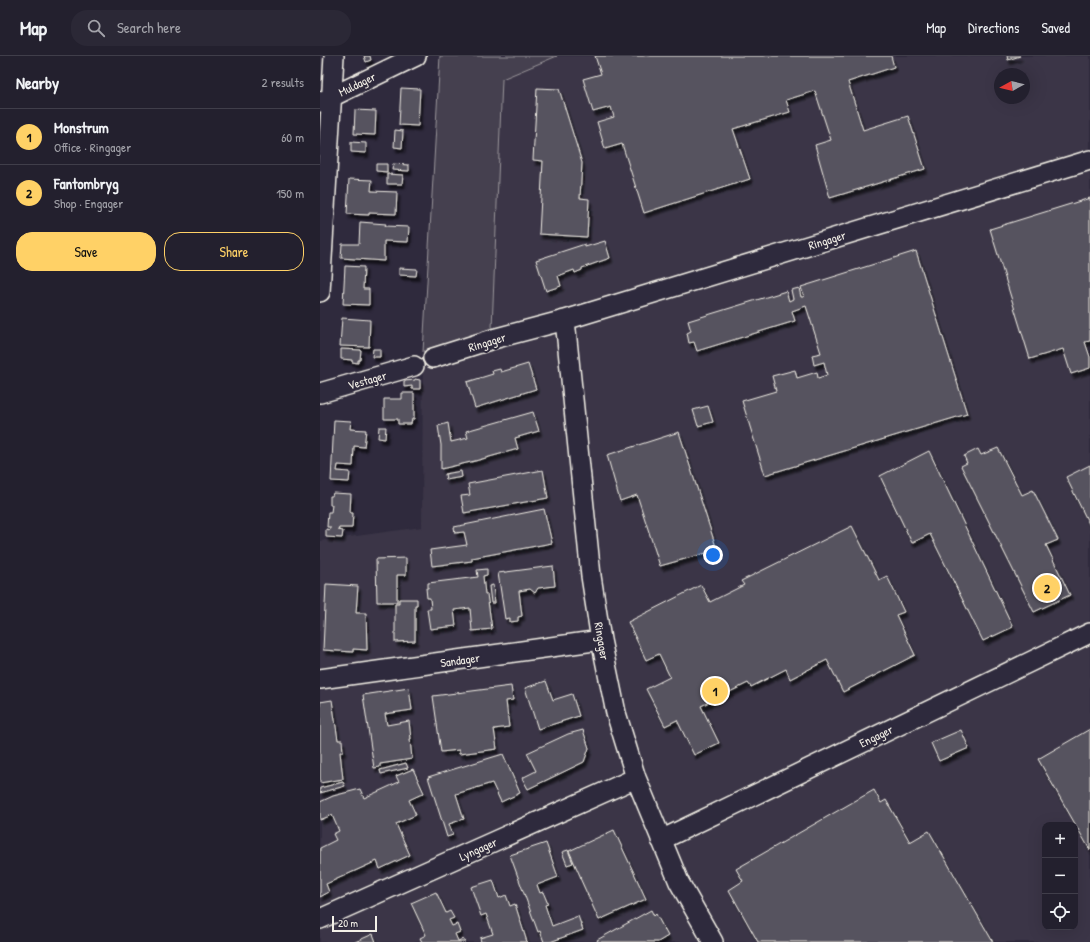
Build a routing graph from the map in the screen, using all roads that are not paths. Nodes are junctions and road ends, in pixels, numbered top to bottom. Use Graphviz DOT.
graph roads {
  1 [pos="334,56"];
  2 [pos="416,56"];
  3 [pos="326,100"];
  4 [pos="1090,160"];
  5 [pos="320,292"];
  6 [pos="564,320"];
  7 [pos="433,358"];
  8 [pos="414,366"];
  9 [pos="320,393"];
  10 [pos="1090,632"];
  11 [pos="601,640"];
  12 [pos="320,679"];
  13 [pos="636,778"];
  14 [pos="661,840"];
  15 [pos="320,919"];
  16 [pos="713,942"];
  1 -- 3 [label="street"];
  2 -- 3 [label="street, Muldager"];
  3 -- 5 [label="street"];
  4 -- 6 [label="street, Ringager"];
  6 -- 7 [label="street, Ringager"];
  6 -- 11 [label="street, Ringager"];
  8 -- 9 [label="street, Vestager"];
  10 -- 14 [label="street, Engager"];
  11 -- 12 [label="street, Sandager"];
  11 -- 13 [label="street, Ringager"];
  13 -- 14 [label="street, Ringager"];
  13 -- 15 [label="street, Lyngager"];
  14 -- 16 [label="street, Ringager"];
}
